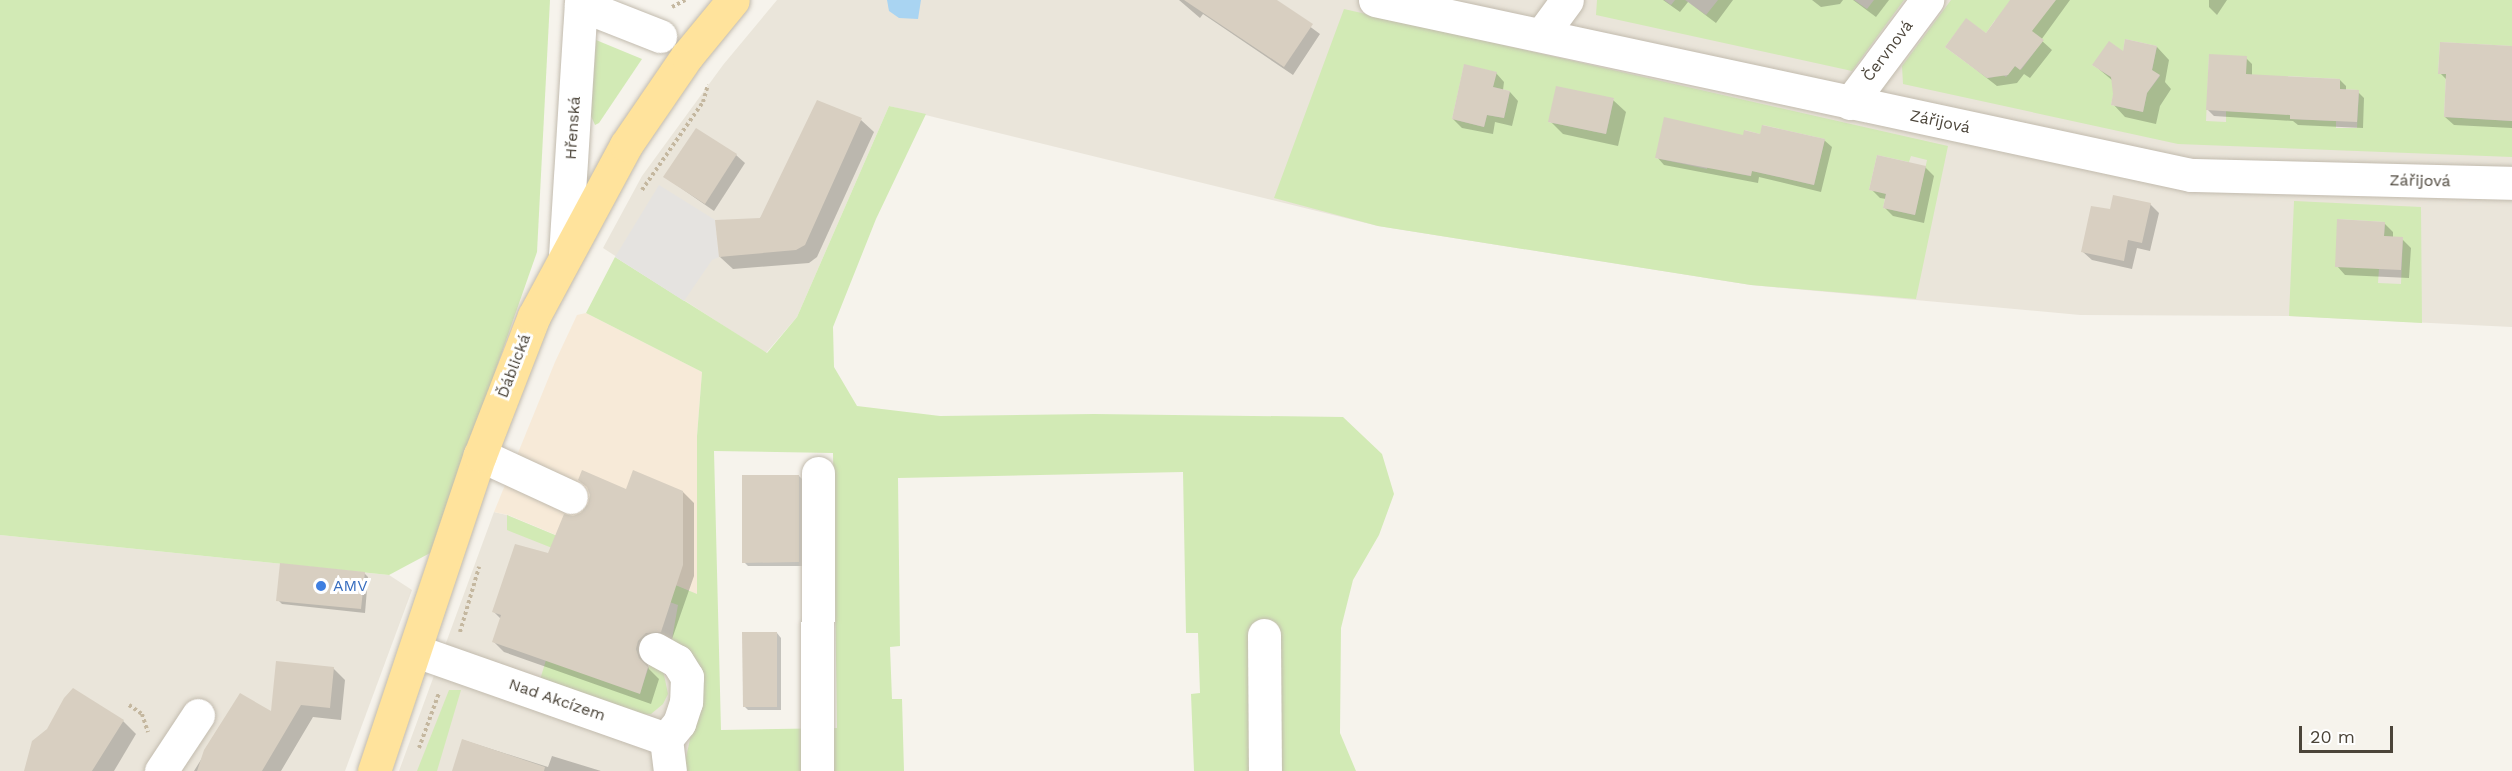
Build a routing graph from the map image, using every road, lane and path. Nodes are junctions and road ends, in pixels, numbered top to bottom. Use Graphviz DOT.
graph roads {
  1 [pos="734,0"];
  2 [pos="1375,0"];
  3 [pos="1567,0"];
  4 [pos="1927,0"];
  5 [pos="581,3"];
  6 [pos="1542,34"];
  7 [pos="660,36"];
  8 [pos="709,81"];
  9 [pos="1850,103"];
  10 [pos="2512,183"];
  11 [pos="636,198"];
  12 [pos="565,256"];
  13 [pos="480,455"];
  14 [pos="818,472"];
  15 [pos="571,497"];
  16 [pos="480,564"];
  17 [pos="1264,634"];
  18 [pos="655,649"];
  19 [pos="416,651"];
  20 [pos="450,662"];
  21 [pos="129,705"];
  22 [pos="198,715"];
  23 [pos="142,743"];
  24 [pos="418,749"];
  25 [pos="669,762"];
  26 [pos="161,771"];
  27 [pos="374,771"];
  28 [pos="817,771"];
  29 [pos="1265,771"];
  1 -- 12 [label="main road, Ďáblická"];
  2 -- 6 [label="street, Zářijová"];
  3 -- 6 [label="street"];
  4 -- 9 [label="street, Červnová"];
  5 -- 7 [label="street"];
  5 -- 12 [label="street, Hřenská"];
  6 -- 9 [label="street, Zářijová"];
  8 -- 11 [label="path"];
  9 -- 10 [label="street, Zářijová"];
  12 -- 13 [label="main road, Ďáblická"];
  13 -- 15 [label="street"];
  13 -- 19 [label="main road, Ďáblická"];
  14 -- 28 [label="street"];
  16 -- 20 [label="path"];
  17 -- 29 [label="street"];
  18 -- 25 [label="street"];
  19 -- 20 [label="street, Nad Akcízem"];
  19 -- 27 [label="main road, Ďáblická"];
  20 -- 24 [label="path"];
  20 -- 25 [label="street, Nad Akcízem"];
  21 -- 23 [label="path"];
  22 -- 26 [label="street"];
}
